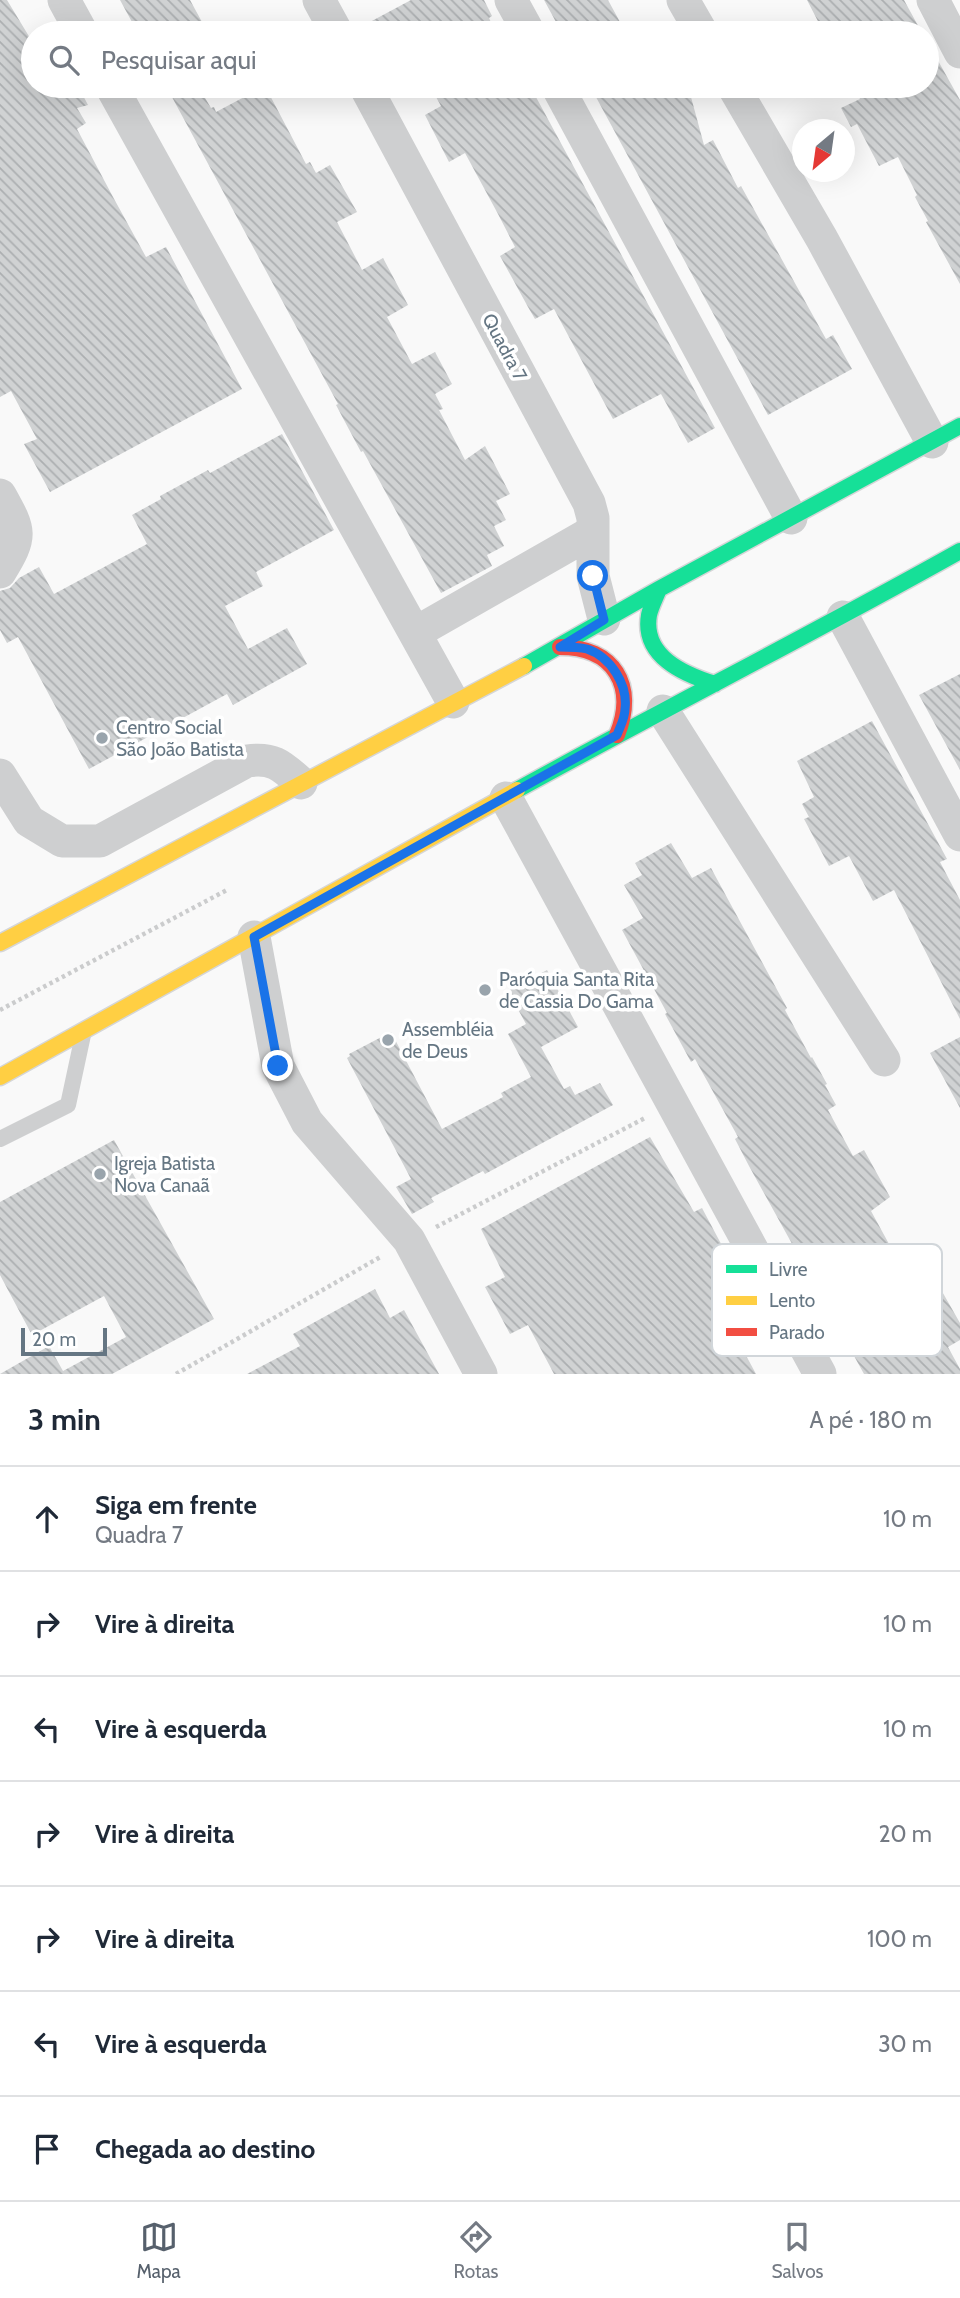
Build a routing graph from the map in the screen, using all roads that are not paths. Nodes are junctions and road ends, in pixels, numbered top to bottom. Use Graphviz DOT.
graph roads {
  1 [pos="64,0"];
  2 [pos="319,0"];
  3 [pos="511,0"];
  4 [pos="683,0"];
  5 [pos="933,0"];
  6 [pos="75,21"];
  7 [pos="330,21"];
  8 [pos="522,21"];
  9 [pos="695,21"];
  10 [pos="960,52"];
  11 [pos="118,98"];
  12 [pos="371,98"];
  13 [pos="564,98"];
  14 [pos="740,98"];
  15 [pos="946,434"];
  16 [pos="0,495"];
  17 [pos="791,518"];
  18 [pos="592,532"];
  19 [pos="960,551"];
  20 [pos="0,572"];
  21 [pos="659,589"];
  22 [pos="843,617"];
  23 [pos="604,620"];
  24 [pos="415,633"];
  25 [pos="560,647"];
  26 [pos="715,684"];
  27 [pos="453,702"];
  28 [pos="663,711"];
  29 [pos="617,735"];
  30 [pos="0,775"];
  31 [pos="301,783"];
  32 [pos="506,798"];
  33 [pos="960,835"];
  34 [pos="254,937"];
  35 [pos="0,943"];
  36 [pos="84,1031"];
  37 [pos="884,1060"];
  38 [pos="0,1077"];
  39 [pos="0,1139"];
  40 [pos="749,1244"];
  41 [pos="810,1356"];
  42 [pos="481,1374"];
  43 [pos="820,1374"];
  1 -- 6 [label="street"];
  2 -- 7 [label="street"];
  3 -- 8 [label="street"];
  4 -- 9 [label="street"];
  5 -- 10 [label="street"];
  11 -- 24 [label="street"];
  12 -- 18 [label="street, Quadra 7"];
  13 -- 17 [label="street"];
  14 -- 15 [label="street"];
  15 -- 17 [label="main road"];
  16 -- 20 [label="street"];
  17 -- 21 [label="main road"];
  18 -- 23 [label="street, Quadra 7"];
  18 -- 24 [label="street"];
  19 -- 22 [label="main road"];
  21 -- 23 [label="main road"];
  21 -- 26 [label="main road"];
  22 -- 26 [label="main road"];
  22 -- 33 [label="street"];
  23 -- 25 [label="main road"];
  24 -- 27 [label="street"];
  25 -- 27 [label="main road"];
  25 -- 29 [label="main road"];
  26 -- 28 [label="main road"];
  27 -- 31 [label="main road"];
  28 -- 29 [label="main road"];
  28 -- 37 [label="street"];
  29 -- 32 [label="main road"];
  30 -- 31 [label="street"];
  31 -- 35 [label="main road"];
  32 -- 34 [label="main road"];
  32 -- 40 [label="street"];
  34 -- 36 [label="main road"];
  34 -- 42 [label="street"];
  36 -- 38 [label="main road"];
  36 -- 39 [label="lane"];
  41 -- 43 [label="street"];
}
